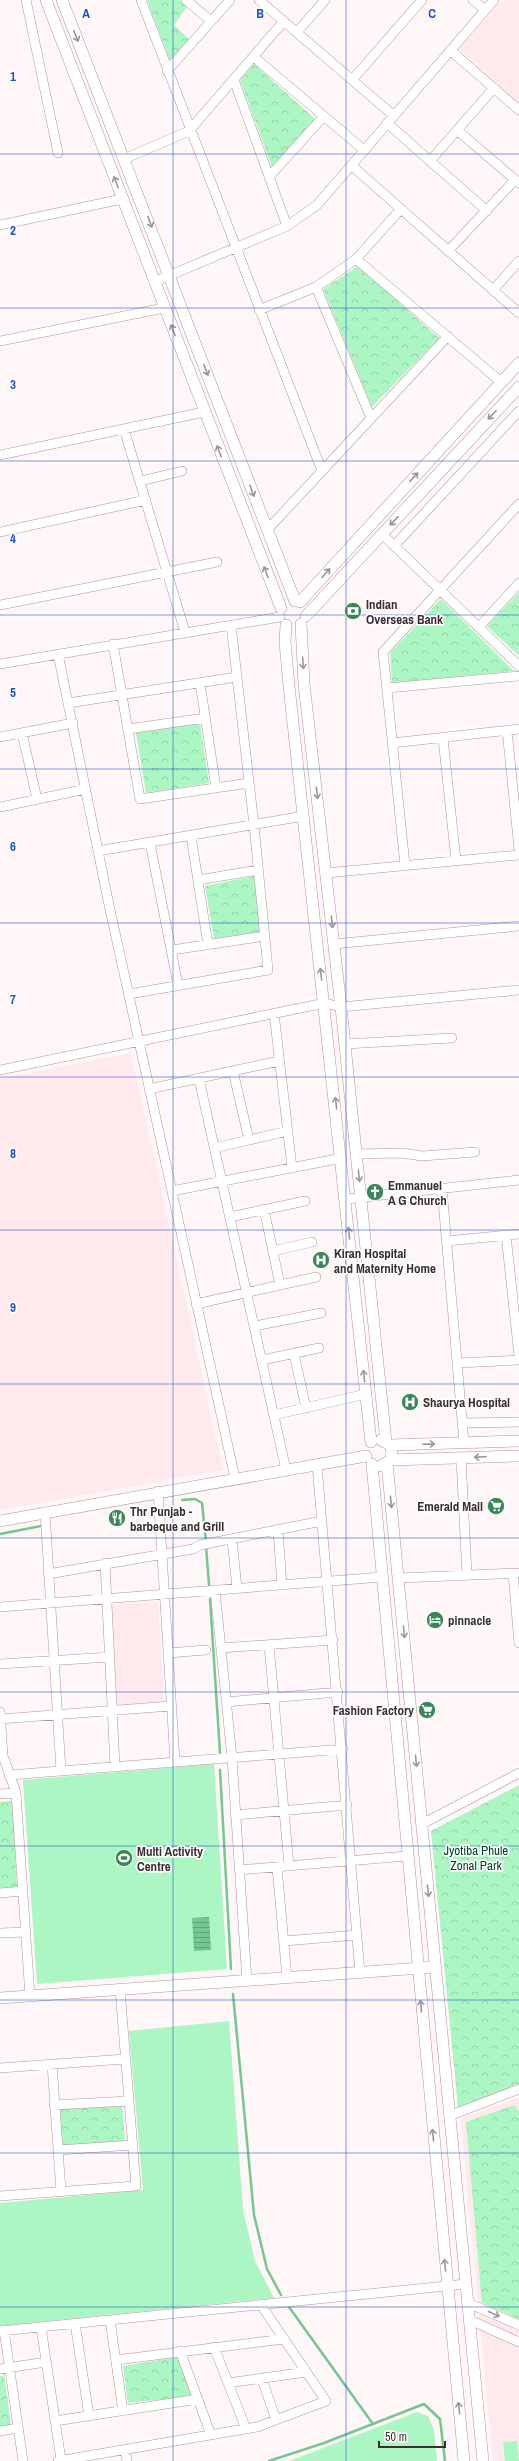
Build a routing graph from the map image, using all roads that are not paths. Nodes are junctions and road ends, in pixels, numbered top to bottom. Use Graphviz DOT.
graph roads {
  1 [pos="26,0"];
  2 [pos="46,0"];
  3 [pos="62,0"];
  4 [pos="140,0"];
  5 [pos="186,0"];
  6 [pos="230,0"];
  7 [pos="259,0"];
  8 [pos="325,0"];
  9 [pos="422,0"];
  10 [pos="473,0"];
  11 [pos="494,0"];
  12 [pos="485,10"];
  13 [pos="211,21"];
  14 [pos="284,21"];
  15 [pos="297,32"];
  16 [pos="450,50"];
  17 [pos="254,57"];
  18 [pos="167,71"];
  19 [pos="234,80"];
  20 [pos="352,80"];
  21 [pos="494,88"];
  22 [pos="519,110"];
  23 [pos="324,116"];
  24 [pos="390,120"];
  25 [pos="457,130"];
  26 [pos="189,131"];
  27 [pos="364,150"];
  28 [pos="58,153"];
  29 [pos="124,159"];
  30 [pos="430,161"];
  31 [pos="351,165"];
  32 [pos="269,177"];
  33 [pos="517,182"];
  34 [pos="122,199"];
  35 [pos="401,209"];
  36 [pos="487,211"];
  37 [pos="0,225"];
  38 [pos="287,226"];
  39 [pos="235,248"];
  40 [pos="448,251"];
  41 [pos="356,259"];
  42 [pos="519,261"];
  43 [pos="170,276"];
  44 [pos="154,282"];
  45 [pos="316,287"];
  46 [pos="492,290"];
  47 [pos="164,308"];
  48 [pos="259,310"];
  49 [pos="519,313"];
  50 [pos="448,336"];
  51 [pos="0,341"];
  52 [pos="519,363"];
  53 [pos="501,382"];
  54 [pos="519,387"];
  55 [pos="519,411"];
  56 [pos="204,412"];
  57 [pos="371,418"];
  58 [pos="124,429"];
  59 [pos="0,455"];
  60 [pos="322,471"];
  61 [pos="182,472"];
  62 [pos="141,481"];
  63 [pos="146,500"];
  64 [pos="519,504"];
  65 [pos="267,530"];
  66 [pos="0,532"];
  67 [pos="382,534"];
  68 [pos="394,546"];
  69 [pos="217,562"];
  70 [pos="168,571"];
  71 [pos="519,583"];
  72 [pos="440,589"];
  73 [pos="297,602"];
  74 [pos="0,605"];
  75 [pos="282,617"];
  76 [pos="304,620"];
  77 [pos="231,625"];
  78 [pos="478,627"];
  79 [pos="185,632"];
  80 [pos="113,644"];
  81 [pos="58,654"];
  82 [pos="0,664"];
  83 [pos="519,666"];
  84 [pos="519,676"];
  85 [pos="237,677"];
  86 [pos="200,683"];
  87 [pos="387,688"];
  88 [pos="122,695"];
  89 [pos="68,703"];
  90 [pos="206,718"];
  91 [pos="72,723"];
  92 [pos="128,729"];
  93 [pos="519,729"];
  94 [pos="507,730"];
  95 [pos="22,733"];
  96 [pos="0,737"];
  97 [pos="443,738"];
  98 [pos="392,743"];
  99 [pos="249,783"];
  100 [pos="516,784"];
  101 [pos="216,788"];
  102 [pos="86,789"];
  103 [pos="37,799"];
  104 [pos="0,807"];
  105 [pos="304,816"];
  106 [pos="254,825"];
  107 [pos="191,836"];
  108 [pos="150,843"];
  109 [pos="519,849"];
  110 [pos="98,852"];
  111 [pos="519,855"];
  112 [pos="456,861"];
  113 [pos="405,865"];
  114 [pos="258,870"];
  115 [pos="326,873"];
  116 [pos="198,880"];
  117 [pos="519,926"];
  118 [pos="265,936"];
  119 [pos="334,944"];
  120 [pos="208,945"];
  121 [pos="172,950"];
  122 [pos="178,985"];
  123 [pos="519,990"];
  124 [pos="129,994"];
  125 [pos="325,1003"];
  126 [pos="341,1007"];
  127 [pos="274,1013"];
  128 [pos="452,1038"];
  129 [pos="139,1040"];
  130 [pos="345,1044"];
  131 [pos="279,1061"];
  132 [pos="0,1070"];
  133 [pos="234,1071"];
  134 [pos="198,1079"];
  135 [pos="149,1089"];
  136 [pos="288,1131"];
  137 [pos="249,1140"];
  138 [pos="214,1148"];
  139 [pos="475,1152"];
  140 [pos="357,1154"];
  141 [pos="342,1158"];
  142 [pos="292,1168"];
  143 [pos="519,1180"];
  144 [pos="222,1181"];
  145 [pos="442,1189"];
  146 [pos="172,1191"];
  147 [pos="361,1198"];
  148 [pos="346,1199"];
  149 [pos="305,1201"];
  150 [pos="264,1209"];
  151 [pos="230,1217"];
  152 [pos="519,1234"];
  153 [pos="506,1235"];
  154 [pos="447,1241"];
  155 [pos="312,1242"];
  156 [pos="273,1251"];
  157 [pos="316,1277"];
  158 [pos="280,1285"];
  159 [pos="247,1293"];
  160 [pos="196,1304"];
  161 [pos="321,1313"];
  162 [pos="254,1326"];
  163 [pos="319,1348"];
  164 [pos="294,1354"];
  165 [pos="519,1356"];
  166 [pos="262,1360"];
  167 [pos="519,1360"];
  168 [pos="458,1363"];
  169 [pos="366,1394"];
  170 [pos="306,1408"];
  171 [pos="274,1415"];
  172 [pos="519,1422"];
  173 [pos="463,1423"];
  174 [pos="519,1441"];
  175 [pos="371,1442"];
  176 [pos="388,1443"];
  177 [pos="464,1443"];
  178 [pos="519,1456"];
  179 [pos="460,1458"];
  180 [pos="369,1460"];
  181 [pos="389,1462"];
  182 [pos="317,1464"];
  183 [pos="286,1470"];
  184 [pos="234,1478"];
  185 [pos="158,1491"];
  186 [pos="45,1512"];
  187 [pos="0,1521"];
  188 [pos="322,1521"];
  189 [pos="278,1530"];
  190 [pos="232,1539"];
  191 [pos="161,1553"];
  192 [pos="105,1563"];
  193 [pos="516,1573"];
  194 [pos="48,1574"];
  195 [pos="467,1575"];
  196 [pos="382,1577"];
  197 [pos="399,1578"];
  198 [pos="328,1581"];
  199 [pos="282,1585"];
  200 [pos="237,1588"];
  201 [pos="215,1590"];
  202 [pos="164,1594"];
  203 [pos="107,1599"];
  204 [pos="50,1603"];
  205 [pos="0,1607"];
  206 [pos="333,1640"];
  207 [pos="519,1643"];
  208 [pos="269,1645"];
  209 [pos="221,1648"];
  210 [pos="206,1650"];
  211 [pos="168,1652"];
  212 [pos="110,1657"];
  213 [pos="53,1661"];
  214 [pos="0,1664"];
  215 [pos="338,1692"];
  216 [pos="273,1698"];
  217 [pos="226,1702"];
  218 [pos="171,1706"];
  219 [pos="112,1710"];
  220 [pos="0,1712"];
  221 [pos="57,1715"];
  222 [pos="0,1719"];
  223 [pos="343,1749"];
  224 [pos="279,1754"];
  225 [pos="1,1756"];
  226 [pos="232,1758"];
  227 [pos="175,1762"];
  228 [pos="115,1767"];
  229 [pos="62,1771"];
  230 [pos="519,1773"];
  231 [pos="9,1775"];
  232 [pos="16,1793"];
  233 [pos="0,1794"];
  234 [pos="347,1805"];
  235 [pos="283,1810"];
  236 [pos="235,1814"];
  237 [pos="422,1824"];
  238 [pos="407,1856"];
  239 [pos="351,1861"];
  240 [pos="289,1866"];
  241 [pos="277,1867"];
  242 [pos="239,1870"];
  243 [pos="23,1891"];
  244 [pos="0,1893"];
  245 [pos="26,1932"];
  246 [pos="0,1933"];
  247 [pos="357,1935"];
  248 [pos="284,1941"];
  249 [pos="435,1967"];
  250 [pos="418,1969"];
  251 [pos="360,1973"];
  252 [pos="287,1978"];
  253 [pos="247,1981"];
  254 [pos="120,1990"];
  255 [pos="30,1996"];
  256 [pos="0,1998"];
  257 [pos="125,2059"];
  258 [pos="52,2064"];
  259 [pos="0,2068"];
  260 [pos="518,2091"];
  261 [pos="129,2101"];
  262 [pos="430,2102"];
  263 [pos="448,2102"];
  264 [pos="54,2105"];
  265 [pos="449,2116"];
  266 [pos="132,2146"];
  267 [pos="58,2150"];
  268 [pos="61,2191"];
  269 [pos="0,2196"];
  270 [pos="466,2284"];
  271 [pos="447,2285"];
  272 [pos="468,2303"];
  273 [pos="261,2305"];
  274 [pos="110,2320"];
  275 [pos="470,2320"];
  276 [pos="75,2323"];
  277 [pos="519,2325"];
  278 [pos="41,2327"];
  279 [pos="2,2330"];
  280 [pos="284,2339"];
  281 [pos="519,2342"];
  282 [pos="214,2347"];
  283 [pos="180,2351"];
  284 [pos="116,2360"];
  285 [pos="46,2362"];
  286 [pos="10,2367"];
  287 [pos="0,2369"];
  288 [pos="306,2372"];
  289 [pos="262,2379"];
  290 [pos="228,2383"];
  291 [pos="198,2399"];
  292 [pos="123,2410"];
  293 [pos="89,2416"];
  294 [pos="276,2420"];
  295 [pos="55,2421"];
  296 [pos="18,2428"];
  297 [pos="246,2429"];
  298 [pos="0,2431"];
  299 [pos="211,2435"];
  300 [pos="125,2451"];
  301 [pos="61,2460"];
  302 [pos="23,2461"];
  303 [pos="58,2461"];
  304 [pos="127,2461"];
  305 [pos="464,2461"];
  306 [pos="483,2461"];
  1 -- 28 [label="street"];
  34 -- 2 [label="street, one-way"];
  3 -- 29 [label="street, one-way"];
  4 -- 18 [label="street"];
  5 -- 13 [label="street"];
  6 -- 13 [label="street"];
  7 -- 14 [label="street"];
  8 -- 15 [label="street"];
  9 -- 20 [label="street"];
  10 -- 12 [label="street"];
  11 -- 12 [label="street"];
  12 -- 16 [label="street"];
  13 -- 18 [label="street"];
  14 -- 15 [label="street"];
  14 -- 17 [label="street"];
  15 -- 20 [label="street"];
  16 -- 21 [label="street"];
  16 -- 24 [label="street"];
  17 -- 19 [label="street"];
  17 -- 23 [label="street"];
  18 -- 26 [label="street"];
  19 -- 26 [label="street"];
  19 -- 32 [label="street"];
  20 -- 24 [label="street"];
  21 -- 22 [label="street"];
  21 -- 25 [label="street"];
  23 -- 27 [label="street"];
  23 -- 32 [label="street"];
  24 -- 27 [label="street"];
  24 -- 30 [label="street"];
  25 -- 30 [label="street"];
  25 -- 33 [label="street"];
  26 -- 29 [label="street"];
  26 -- 39 [label="street"];
  27 -- 31 [label="street"];
  29 -- 43 [label="street, one-way"];
  30 -- 36 [label="street"];
  31 -- 35 [label="street"];
  31 -- 38 [label="street"];
  32 -- 38 [label="street"];
  33 -- 36 [label="street"];
  34 -- 37 [label="street"];
  34 -- 44 [label="street"];
  35 -- 40 [label="street"];
  35 -- 41 [label="street"];
  36 -- 40 [label="street"];
  38 -- 39 [label="street"];
  39 -- 43 [label="street"];
  39 -- 48 [label="street"];
  40 -- 46 [label="street"];
  41 -- 45 [label="street"];
  41 -- 50 [label="street"];
  42 -- 46 [label="street"];
  43 -- 44 [label="street"];
  43 -- 65 [label="street, one-way"];
  44 -- 47 [label="street"];
  45 -- 48 [label="street"];
  45 -- 57 [label="street"];
  46 -- 49 [label="street"];
  47 -- 51 [label="street"];
  56 -- 47 [label="street, one-way"];
  48 -- 60 [label="street"];
  50 -- 53 [label="street"];
  50 -- 57 [label="street"];
  52 -- 53 [label="street"];
  73 -- 53 [label="street, one-way"];
  54 -- 67 [label="street, one-way"];
  55 -- 68 [label="street"];
  56 -- 58 [label="street"];
  75 -- 56 [label="street, one-way"];
  57 -- 60 [label="street"];
  58 -- 59 [label="street"];
  58 -- 62 [label="street"];
  60 -- 65 [label="street"];
  61 -- 62 [label="street"];
  62 -- 63 [label="street"];
  63 -- 66 [label="street"];
  63 -- 70 [label="street"];
  64 -- 72 [label="street"];
  65 -- 73 [label="street"];
  67 -- 68 [label="street"];
  67 -- 76 [label="street"];
  68 -- 72 [label="street"];
  69 -- 70 [label="street"];
  70 -- 74 [label="street"];
  70 -- 79 [label="street"];
  71 -- 78 [label="street"];
  72 -- 78 [label="street"];
  72 -- 87 [label="street"];
  73 -- 75 [label="street"];
  73 -- 76 [label="street"];
  75 -- 76 [label="street"];
  75 -- 77 [label="street"];
  75 -- 105 [label="street"];
  76 -- 115 [label="street, one-way"];
  77 -- 79 [label="street"];
  77 -- 85 [label="street"];
  78 -- 83 [label="street"];
  79 -- 80 [label="street"];
  80 -- 81 [label="street"];
  80 -- 88 [label="street"];
  81 -- 82 [label="street"];
  81 -- 89 [label="street"];
  84 -- 87 [label="street"];
  85 -- 86 [label="street"];
  85 -- 99 [label="street"];
  86 -- 88 [label="street"];
  86 -- 90 [label="street"];
  87 -- 98 [label="street"];
  88 -- 89 [label="street"];
  88 -- 92 [label="street"];
  89 -- 91 [label="street"];
  90 -- 92 [label="street"];
  90 -- 101 [label="street"];
  91 -- 95 [label="street"];
  91 -- 102 [label="street"];
  92 -- 101 [label="street"];
  93 -- 94 [label="street"];
  94 -- 97 [label="street"];
  94 -- 100 [label="street"];
  95 -- 96 [label="street"];
  95 -- 103 [label="street"];
  97 -- 98 [label="street"];
  97 -- 112 [label="street"];
  98 -- 113 [label="street"];
  99 -- 101 [label="street"];
  99 -- 106 [label="street"];
  100 -- 109 [label="street"];
  102 -- 103 [label="street"];
  102 -- 110 [label="street"];
  103 -- 104 [label="street"];
  105 -- 106 [label="street"];
  125 -- 105 [label="street, one-way"];
  106 -- 107 [label="street"];
  106 -- 114 [label="street"];
  107 -- 108 [label="street"];
  107 -- 116 [label="street"];
  108 -- 110 [label="street"];
  108 -- 121 [label="street"];
  110 -- 124 [label="street"];
  111 -- 112 [label="street"];
  112 -- 113 [label="street"];
  113 -- 115 [label="street"];
  114 -- 116 [label="street"];
  114 -- 118 [label="street"];
  115 -- 119 [label="street, one-way"];
  116 -- 120 [label="street"];
  117 -- 119 [label="street"];
  118 -- 120 [label="street"];
  118 -- 122 [label="street"];
  119 -- 126 [label="street"];
  120 -- 121 [label="street"];
  121 -- 122 [label="street"];
  122 -- 124 [label="street"];
  123 -- 126 [label="street"];
  124 -- 129 [label="street"];
  125 -- 126 [label="street"];
  125 -- 127 [label="street"];
  141 -- 125 [label="street, one-way"];
  126 -- 130 [label="street"];
  127 -- 129 [label="street"];
  127 -- 131 [label="street"];
  128 -- 130 [label="street"];
  129 -- 132 [label="street"];
  129 -- 135 [label="street"];
  130 -- 140 [label="street"];
  131 -- 133 [label="street"];
  131 -- 136 [label="street"];
  133 -- 134 [label="street"];
  133 -- 137 [label="street"];
  134 -- 135 [label="street"];
  134 -- 138 [label="street"];
  135 -- 146 [label="street"];
  136 -- 137 [label="street"];
  136 -- 142 [label="street"];
  137 -- 138 [label="street"];
  138 -- 144 [label="street"];
  139 -- 140 [label="street"];
  140 -- 147 [label="street, one-way"];
  141 -- 142 [label="street"];
  141 -- 148 [label="street"];
  142 -- 144 [label="street"];
  143 -- 145 [label="street"];
  144 -- 146 [label="street"];
  144 -- 151 [label="street"];
  145 -- 147 [label="street"];
  145 -- 154 [label="street"];
  146 -- 160 [label="street"];
  147 -- 148 [label="street"];
  147 -- 176 [label="street"];
  169 -- 148 [label="street, one-way"];
  149 -- 150 [label="street"];
  150 -- 151 [label="street"];
  150 -- 156 [label="street"];
  151 -- 159 [label="street"];
  152 -- 153 [label="street"];
  153 -- 154 [label="street"];
  153 -- 165 [label="street"];
  154 -- 168 [label="street"];
  155 -- 156 [label="street"];
  156 -- 158 [label="street"];
  157 -- 158 [label="street"];
  158 -- 159 [label="street"];
  159 -- 160 [label="street"];
  159 -- 162 [label="street"];
  160 -- 184 [label="street"];
  161 -- 162 [label="street"];
  162 -- 166 [label="street"];
  163 -- 164 [label="street"];
  164 -- 166 [label="street"];
  164 -- 170 [label="street"];
  166 -- 171 [label="street"];
  167 -- 168 [label="street"];
  168 -- 173 [label="street"];
  169 -- 170 [label="street"];
  169 -- 175 [label="street"];
  170 -- 171 [label="street"];
  171 -- 183 [label="street"];
  172 -- 173 [label="street"];
  173 -- 177 [label="street"];
  174 -- 177 [label="street"];
  175 -- 176 [label="street"];
  175 -- 180 [label="street"];
  176 -- 177 [label="street, one-way"];
  176 -- 181 [label="street"];
  178 -- 179 [label="street, one-way"];
  179 -- 181 [label="street"];
  179 -- 195 [label="street"];
  180 -- 181 [label="street"];
  180 -- 182 [label="street"];
  180 -- 196 [label="street"];
  181 -- 197 [label="street, one-way"];
  182 -- 183 [label="street"];
  182 -- 188 [label="street"];
  183 -- 184 [label="street"];
  184 -- 185 [label="street"];
  185 -- 186 [label="street"];
  185 -- 191 [label="street"];
  186 -- 187 [label="street"];
  186 -- 194 [label="street"];
  188 -- 189 [label="street"];
  188 -- 198 [label="street"];
  189 -- 190 [label="street"];
  189 -- 199 [label="street"];
  190 -- 191 [label="street"];
  190 -- 200 [label="street"];
  191 -- 192 [label="street"];
  191 -- 202 [label="street"];
  192 -- 194 [label="street"];
  192 -- 203 [label="street"];
  193 -- 195 [label="street"];
  193 -- 207 [label="street"];
  194 -- 204 [label="street"];
  195 -- 197 [label="street"];
  196 -- 198 [label="street"];
  196 -- 238 [label="street"];
  197 -- 237 [label="street, one-way"];
  198 -- 199 [label="street"];
  198 -- 206 [label="street"];
  199 -- 200 [label="street"];
  200 -- 201 [label="street"];
  201 -- 202 [label="street"];
  201 -- 209 [label="street"];
  202 -- 203 [label="street"];
  202 -- 211 [label="street"];
  203 -- 204 [label="street"];
  203 -- 212 [label="street"];
  204 -- 205 [label="street"];
  204 -- 213 [label="street"];
  206 -- 208 [label="street"];
  206 -- 215 [label="street"];
  208 -- 209 [label="street"];
  208 -- 216 [label="street"];
  209 -- 217 [label="street"];
  210 -- 211 [label="street"];
  211 -- 218 [label="street"];
  212 -- 213 [label="street"];
  212 -- 219 [label="street"];
  213 -- 214 [label="street"];
  213 -- 221 [label="street"];
  215 -- 216 [label="street"];
  215 -- 223 [label="street"];
  216 -- 217 [label="street"];
  216 -- 224 [label="street"];
  217 -- 226 [label="street"];
  218 -- 219 [label="street"];
  218 -- 227 [label="street"];
  219 -- 221 [label="street"];
  219 -- 228 [label="street"];
  220 -- 222 [label="street"];
  221 -- 222 [label="street"];
  221 -- 229 [label="street"];
  222 -- 225 [label="street"];
  223 -- 224 [label="street"];
  223 -- 234 [label="street"];
  224 -- 226 [label="street"];
  224 -- 235 [label="street"];
  225 -- 231 [label="street"];
  226 -- 227 [label="street"];
  226 -- 236 [label="street"];
  227 -- 228 [label="street"];
  228 -- 229 [label="street"];
  229 -- 231 [label="street"];
  230 -- 237 [label="street"];
  231 -- 232 [label="street"];
  232 -- 233 [label="street"];
  232 -- 243 [label="street"];
  234 -- 235 [label="street"];
  234 -- 239 [label="street"];
  235 -- 236 [label="street"];
  235 -- 240 [label="street"];
  236 -- 242 [label="street"];
  237 -- 249 [label="street, one-way"];
  238 -- 239 [label="street"];
  238 -- 250 [label="street"];
  239 -- 240 [label="street"];
  239 -- 247 [label="street"];
  240 -- 241 [label="street"];
  241 -- 242 [label="street"];
  241 -- 248 [label="street"];
  242 -- 253 [label="street"];
  243 -- 244 [label="street"];
  243 -- 245 [label="street"];
  245 -- 246 [label="street"];
  245 -- 255 [label="street"];
  247 -- 248 [label="street"];
  247 -- 251 [label="street"];
  248 -- 252 [label="street"];
  249 -- 250 [label="street"];
  249 -- 263 [label="street"];
  250 -- 251 [label="street"];
  262 -- 250 [label="street, one-way"];
  251 -- 252 [label="street"];
  252 -- 253 [label="street"];
  253 -- 254 [label="street"];
  254 -- 255 [label="street"];
  254 -- 257 [label="street"];
  255 -- 256 [label="street"];
  257 -- 258 [label="street"];
  257 -- 261 [label="street"];
  258 -- 259 [label="street"];
  258 -- 264 [label="street"];
  260 -- 265 [label="street"];
  261 -- 264 [label="street"];
  261 -- 266 [label="street"];
  262 -- 263 [label="street"];
  271 -- 262 [label="street, one-way"];
  263 -- 265 [label="street"];
  264 -- 267 [label="street"];
  265 -- 270 [label="street"];
  266 -- 267 [label="street"];
  266 -- 268 [label="street"];
  267 -- 268 [label="street"];
  268 -- 269 [label="street"];
  270 -- 271 [label="street"];
  270 -- 272 [label="street"];
  271 -- 273 [label="street"];
  305 -- 271 [label="street, one-way"];
  272 -- 275 [label="street"];
  272 -- 277 [label="street, one-way"];
  273 -- 274 [label="street"];
  273 -- 280 [label="street"];
  274 -- 276 [label="street"];
  274 -- 284 [label="street"];
  275 -- 281 [label="street"];
  275 -- 306 [label="street"];
  276 -- 278 [label="street"];
  276 -- 293 [label="street"];
  278 -- 279 [label="street"];
  278 -- 285 [label="street"];
  279 -- 286 [label="street"];
  280 -- 282 [label="street"];
  280 -- 288 [label="street"];
  282 -- 283 [label="street"];
  282 -- 290 [label="street"];
  283 -- 284 [label="street"];
  283 -- 291 [label="street"];
  284 -- 292 [label="street"];
  285 -- 286 [label="street"];
  285 -- 295 [label="street"];
  286 -- 287 [label="street"];
  286 -- 296 [label="street"];
  288 -- 289 [label="street"];
  288 -- 294 [label="street"];
  289 -- 290 [label="street"];
  289 -- 294 [label="street"];
  290 -- 297 [label="street"];
  291 -- 292 [label="street"];
  291 -- 299 [label="street"];
  292 -- 293 [label="street"];
  293 -- 295 [label="street"];
  294 -- 297 [label="street"];
  295 -- 301 [label="street"];
  296 -- 298 [label="street"];
  296 -- 302 [label="street"];
  297 -- 299 [label="street"];
  299 -- 300 [label="street"];
  300 -- 301 [label="street"];
  300 -- 304 [label="street"];
  301 -- 303 [label="street"];
}
